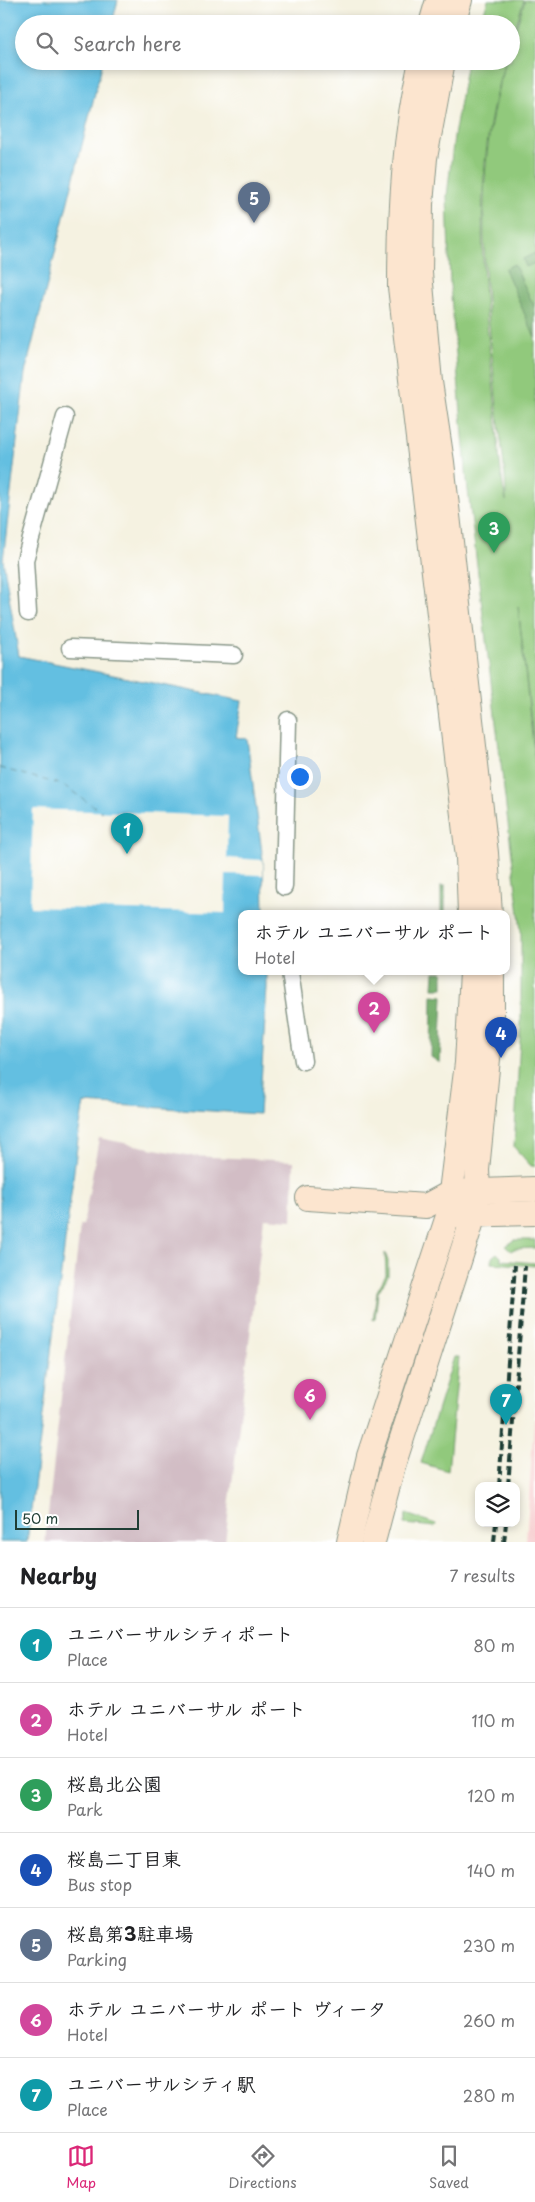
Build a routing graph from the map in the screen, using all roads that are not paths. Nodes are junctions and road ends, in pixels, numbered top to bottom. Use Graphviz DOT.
graph roads {
  1 [pos="438,0"];
  2 [pos="460,0"];
  3 [pos="434,15"];
  4 [pos="456,15"];
  5 [pos="419,70"];
  6 [pos="440,70"];
  7 [pos="65,417"];
  8 [pos="28,613"];
  9 [pos="70,648"];
  10 [pos="234,655"];
  11 [pos="288,720"];
  12 [pos="284,887"];
  13 [pos="470,910"];
  14 [pos="490,910"];
  15 [pos="290,975"];
  16 [pos="472,975"];
  17 [pos="492,975"];
  18 [pos="303,1061"];
  19 [pos="535,1189"];
  20 [pos="478,1190"];
  21 [pos="452,1192"];
  22 [pos="308,1198"];
  23 [pos="426,1206"];
  24 [pos="535,1213"];
  25 [pos="474,1215"];
  26 [pos="448,1216"];
  27 [pos="349,1542"];
  28 [pos="373,1542"];
  1 -- 3 [label="street"];
  2 -- 4 [label="street"];
  5 -- 13 [label="street"];
  6 -- 14 [label="street"];
  7 -- 8 [label="street"];
  9 -- 10 [label="street"];
  11 -- 12 [label="street"];
  15 -- 18 [label="street"];
  16 -- 21 [label="street"];
  17 -- 20 [label="street"];
  19 -- 20 [label="street"];
  20 -- 21 [label="street"];
  20 -- 25 [label="street"];
  21 -- 23 [label="street"];
  21 -- 26 [label="street"];
  22 -- 23 [label="street"];
  23 -- 26 [label="street"];
  24 -- 25 [label="street"];
  25 -- 26 [label="street"];
  25 -- 28 [label="street"];
  26 -- 27 [label="street"];
}
